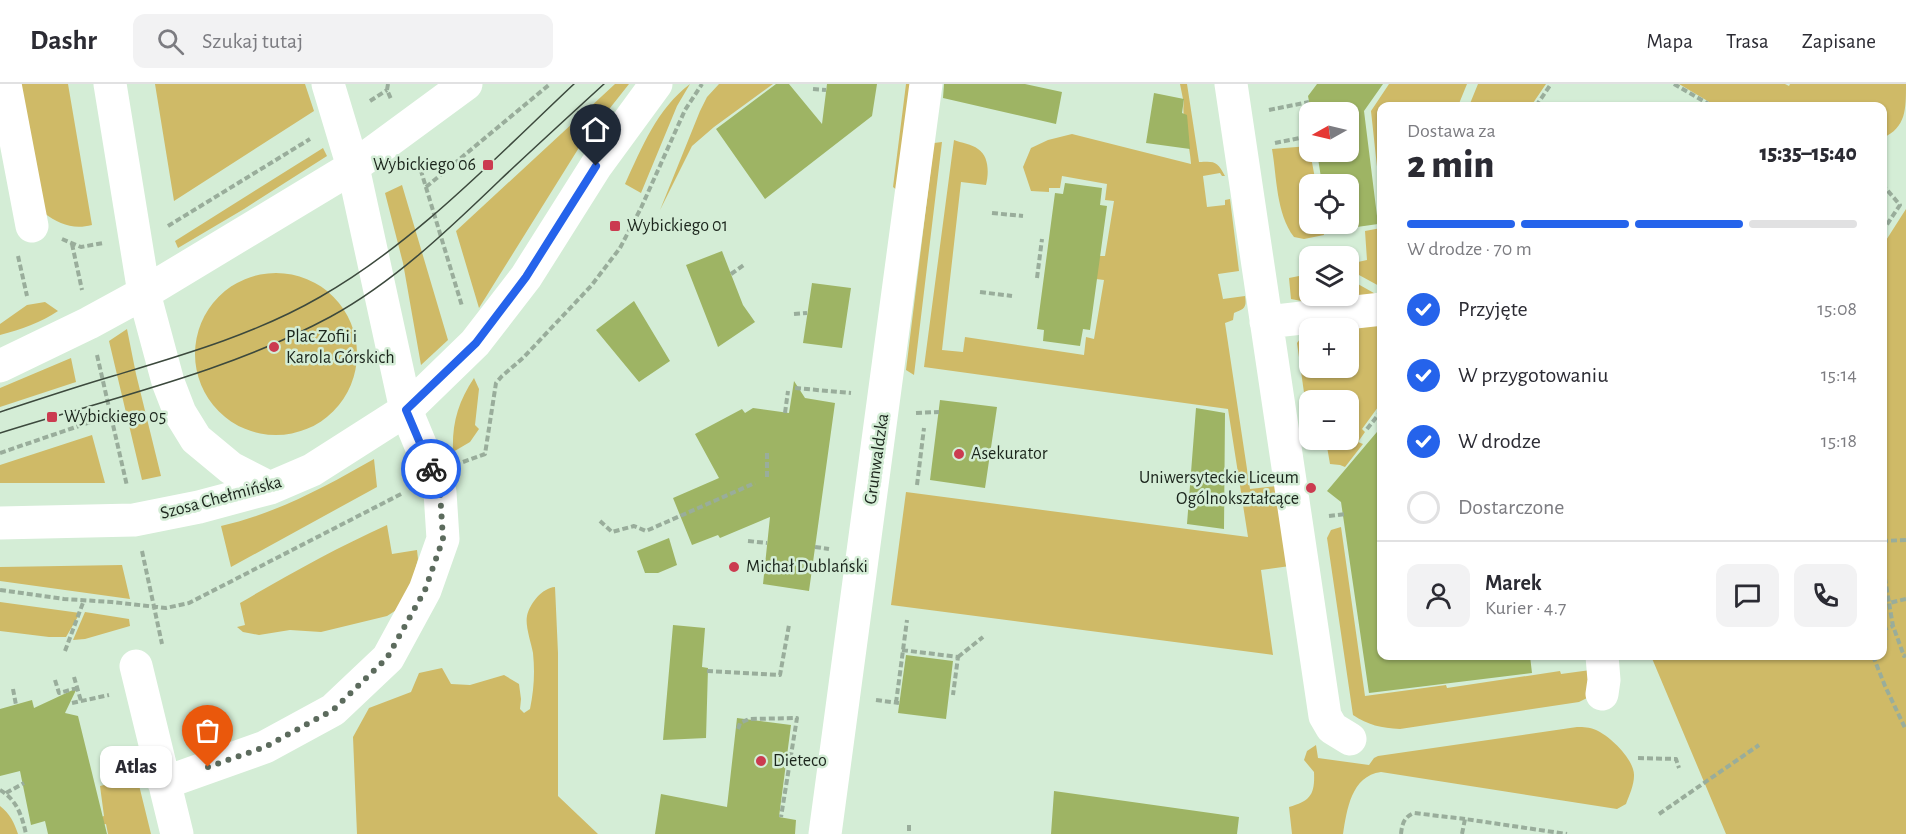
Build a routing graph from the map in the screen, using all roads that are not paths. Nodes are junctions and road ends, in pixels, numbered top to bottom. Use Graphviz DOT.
graph roads {
  1 [pos="5,84"];
  2 [pos="110,84"];
  3 [pos="327,84"];
  4 [pos="466,84"];
  5 [pos="656,84"];
  6 [pos="926,84"];
  7 [pos="1231,84"];
  8 [pos="353,167"];
  9 [pos="32,226"];
  10 [pos="144,293"];
  11 [pos="1377,310"];
  12 [pos="1266,322"];
  13 [pos="0,366"];
  14 [pos="406,410"];
  15 [pos="270,488"];
  16 [pos="0,523"];
  17 [pos="150,657"];
  18 [pos="1602,660"];
  19 [pos="1602,694"];
  20 [pos="1350,740"];
  21 [pos="164,783"];
  22 [pos="177,834"];
  23 [pos="825,834"];
  1 -- 9 [label="street"];
  2 -- 10 [label="street"];
  3 -- 8 [label="street"];
  4 -- 8 [label="street"];
  5 -- 14 [label="street, Szosa Chełmińska"];
  6 -- 23 [label="street, Grunwaldzka"];
  7 -- 12 [label="street"];
  8 -- 10 [label="street"];
  8 -- 14 [label="street"];
  10 -- 13 [label="street"];
  10 -- 15 [label="street"];
  11 -- 12 [label="street"];
  12 -- 20 [label="street"];
  14 -- 15 [label="street, Szosa Chełmińska"];
  14 -- 21 [label="street"];
  15 -- 16 [label="street, Szosa Chełmińska"];
  17 -- 21 [label="street"];
  18 -- 19 [label="street"];
  21 -- 22 [label="street"];
}
